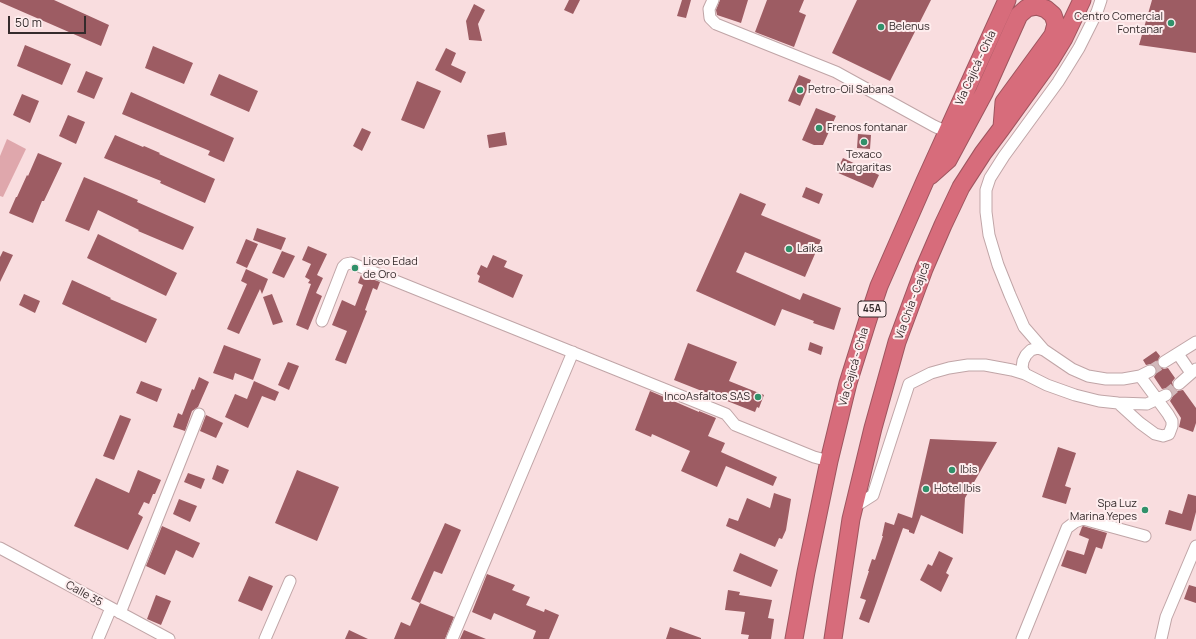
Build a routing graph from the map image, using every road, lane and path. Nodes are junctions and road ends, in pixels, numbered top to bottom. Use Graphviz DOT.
graph roads {
  1 [pos="713,0"];
  2 [pos="1007,0"];
  3 [pos="1082,0"];
  4 [pos="1101,0"];
  5 [pos="1002,129"];
  6 [pos="947,132"];
  7 [pos="925,181"];
  8 [pos="322,321"];
  9 [pos="1196,342"];
  10 [pos="1044,350"];
  11 [pos="573,352"];
  12 [pos="1178,354"];
  13 [pos="1164,362"];
  14 [pos="1193,371"];
  15 [pos="1025,374"];
  16 [pos="1179,384"];
  17 [pos="1162,398"];
  18 [pos="1118,403"];
  19 [pos="199,414"];
  20 [pos="829,461"];
  21 [pos="854,508"];
  22 [pos="1145,536"];
  23 [pos="1196,546"];
  24 [pos="0,548"];
  25 [pos="290,581"];
  26 [pos="115,611"];
  27 [pos="837,637"];
  28 [pos="98,639"];
  29 [pos="169,639"];
  30 [pos="265,639"];
  31 [pos="452,639"];
  32 [pos="794,639"];
  33 [pos="1022,639"];
  34 [pos="1161,639"];
  1 -- 6 [label="street"];
  2 -- 6 [label="highway, Vía Cajicá - Chía / 45A"];
  3 -- 5 [label="highway, Vía Chía - Cajicá"];
  4 -- 10 [label="street"];
  5 -- 7 [label="highway"];
  5 -- 21 [label="highway, Vía Chía - Cajicá"];
  6 -- 7 [label="highway, Vía Cajicá - Chía / 45A"];
  7 -- 20 [label="highway, Vía Cajicá - Chía / 45A"];
  8 -- 11 [label="street"];
  9 -- 12 [label="street"];
  10 -- 15 [label="street"];
  10 -- 17 [label="street"];
  11 -- 20 [label="street"];
  11 -- 31 [label="street"];
  12 -- 13 [label="street"];
  12 -- 14 [label="street"];
  14 -- 16 [label="street"];
  15 -- 18 [label="street"];
  15 -- 21 [label="street"];
  17 -- 18 [label="street"];
  17 -- 18 [label="street"];
  19 -- 26 [label="street"];
  20 -- 32 [label="highway, Vía Cajicá - Chía / 45A"];
  21 -- 27 [label="highway, Vía Chía - Cajicá"];
  22 -- 33 [label="street"];
  23 -- 34 [label="street"];
  24 -- 26 [label="street, Calle 35"];
  25 -- 30 [label="street"];
  26 -- 28 [label="street"];
  26 -- 29 [label="street, Calle 35"];
}
